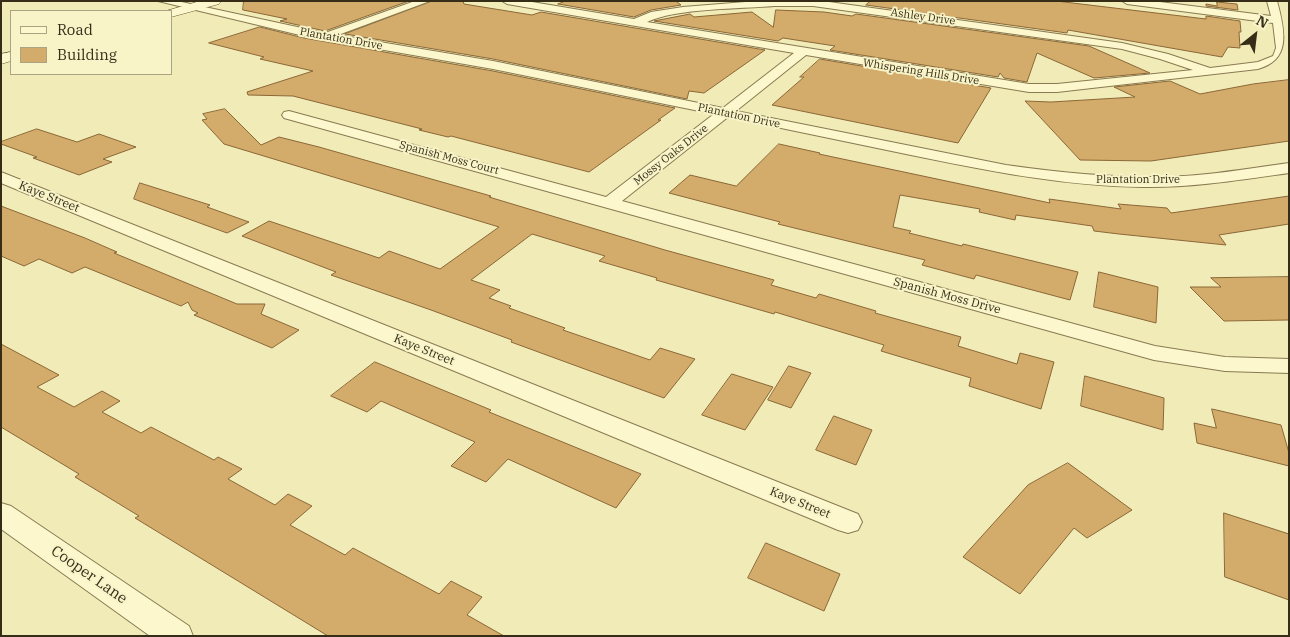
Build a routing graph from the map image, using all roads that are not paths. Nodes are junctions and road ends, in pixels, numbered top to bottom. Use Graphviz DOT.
graph roads {
  1 [pos="163,1"];
  2 [pos="215,1"];
  3 [pos="425,1"];
  4 [pos="507,1"];
  5 [pos="1127,1"];
  6 [pos="1272,1"];
  7 [pos="192,8"];
  8 [pos="172,13"];
  9 [pos="1276,20"];
  10 [pos="634,23"];
  11 [pos="326,36"];
  12 [pos="803,52"];
  13 [pos="1210,72"];
  14 [pos="726,113"];
  15 [pos="289,115"];
  16 [pos="1289,168"];
  17 [pos="1,177"];
  18 [pos="609,203"];
  19 [pos="1289,366"];
  20 [pos="1,514"];
  21 [pos="848,522"];
  22 [pos="177,636"];
  1 -- 7 [label="street, Plantation Drive"];
  2 -- 7 [label="street"];
  3 -- 11 [label="street"];
  4 -- 10 [label="street, Whispering Hills Drive"];
  5 -- 9 [label="street"];
  6 -- 9 [label="street, Whispering Hills Drive"];
  7 -- 8 [label="street"];
  7 -- 11 [label="street, Plantation Drive"];
  9 -- 13 [label="street, Whispering Hills Drive"];
  10 -- 12 [label="street, Whispering Hills Drive"];
  10 -- 13 [label="street, Ashley Drive"];
  11 -- 14 [label="street, Plantation Drive"];
  12 -- 13 [label="street, Whispering Hills Drive"];
  12 -- 14 [label="street, Mossy Oaks Drive"];
  14 -- 16 [label="street, Plantation Drive"];
  14 -- 18 [label="street, Mossy Oaks Drive"];
  15 -- 18 [label="street, Spanish Moss Court"];
  17 -- 21 [label="street, Kaye Street"];
  18 -- 19 [label="street, Spanish Moss Drive"];
  20 -- 22 [label="street, Cooper Lane"];
}
